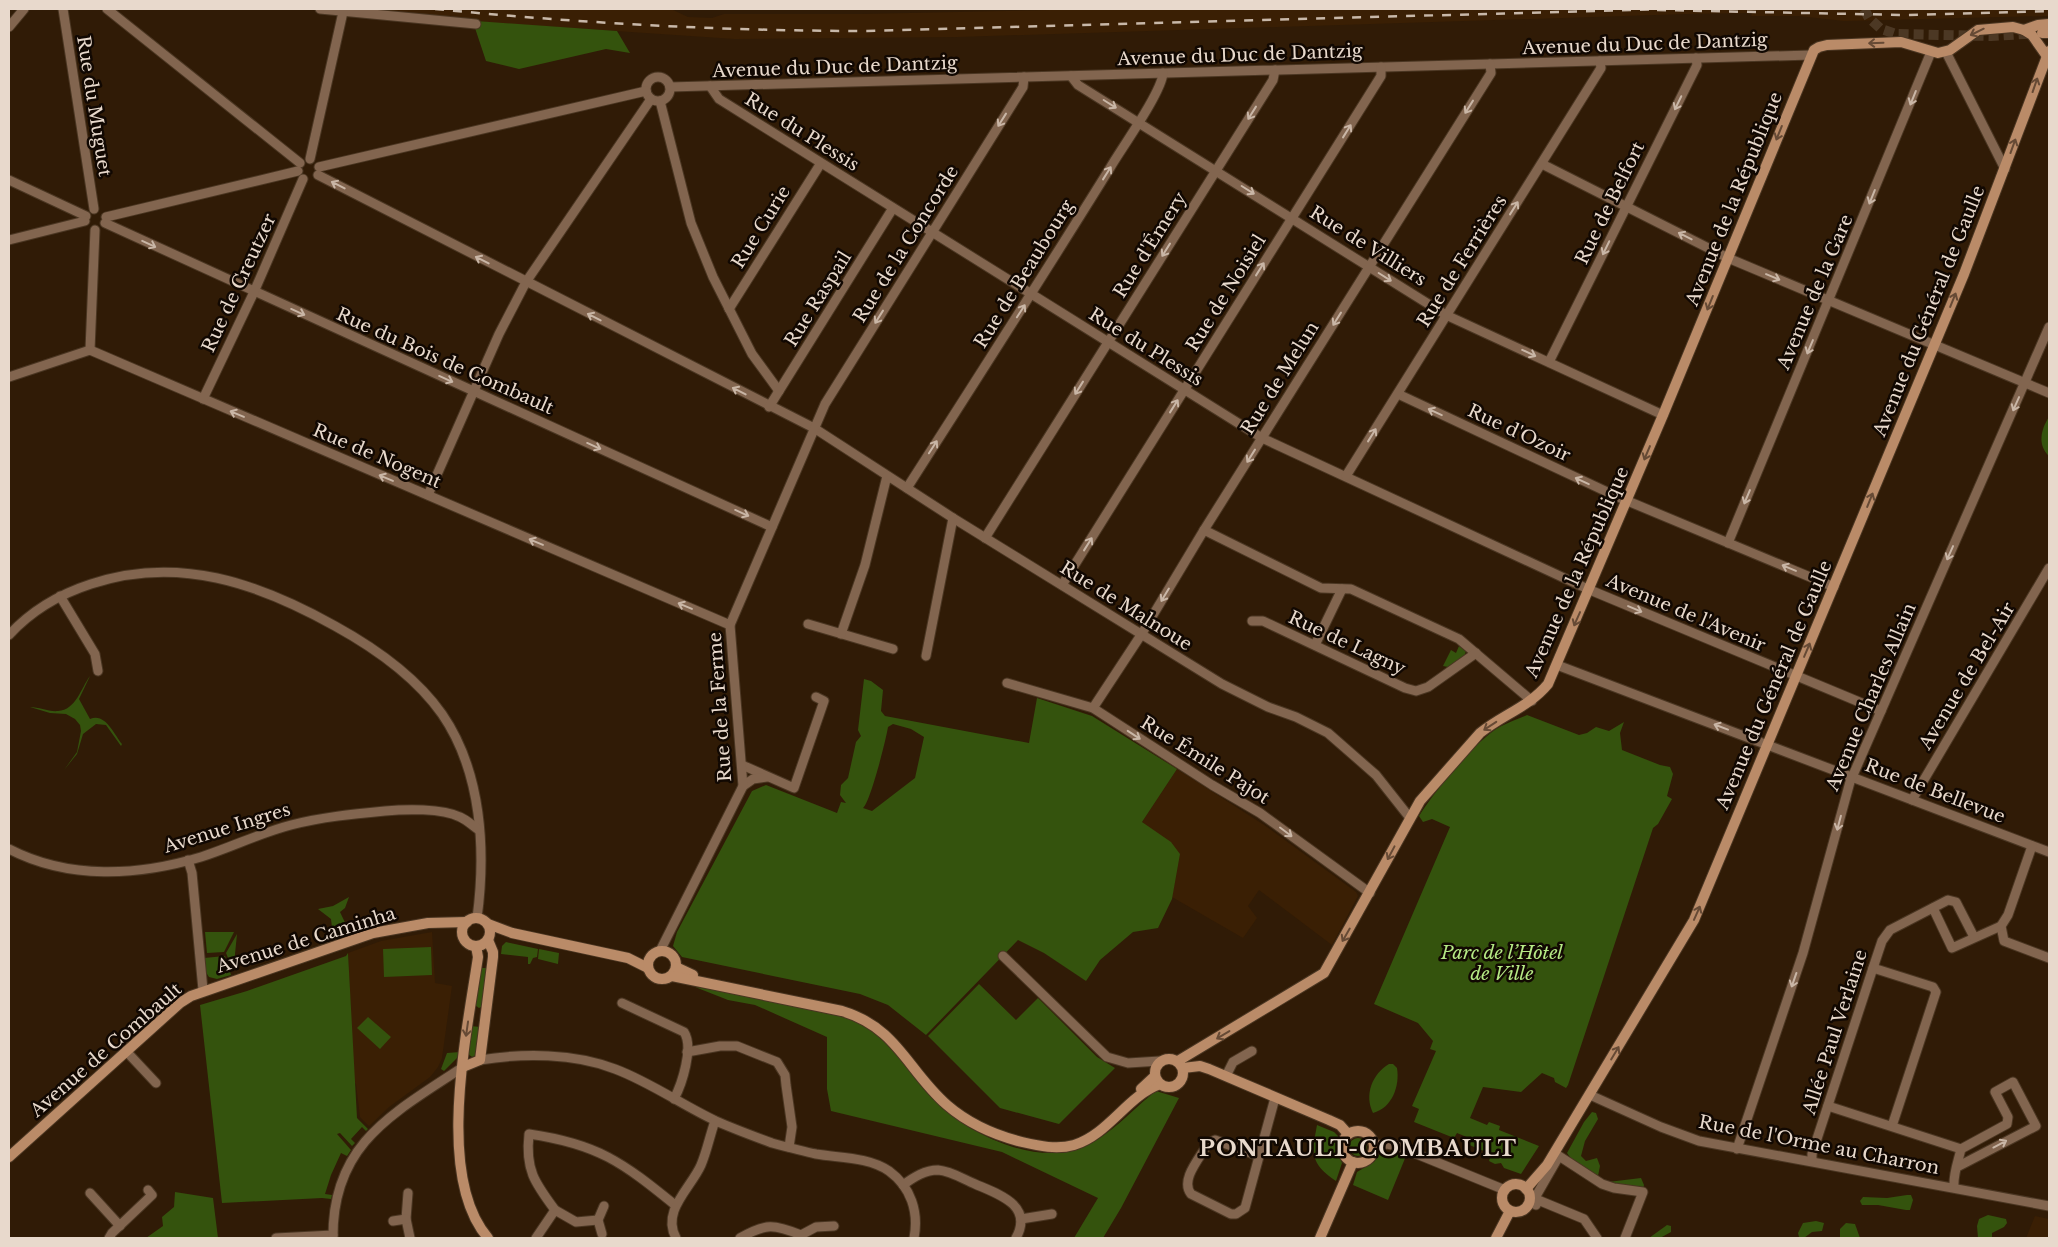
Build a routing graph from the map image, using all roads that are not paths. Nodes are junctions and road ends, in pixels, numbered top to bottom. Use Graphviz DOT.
graph roads {
  1 [pos="24,9"];
  2 [pos="63,9"];
  3 [pos="107,9"];
  4 [pos="320,9"];
  5 [pos="343,12"];
  6 [pos="476,24"];
  7 [pos="2049,24"];
  8 [pos="9,27"];
  9 [pos="2024,30"];
  10 [pos="1931,52"];
  11 [pos="1946,52"];
  12 [pos="2048,53"];
  13 [pos="1811,55"];
  14 [pos="1696,58"];
  15 [pos="1600,61"];
  16 [pos="1490,64"];
  17 [pos="1381,67"];
  18 [pos="1275,70"];
  19 [pos="1164,74"];
  20 [pos="1070,76"];
  21 [pos="1024,78"];
  22 [pos="710,86"];
  23 [pos="670,88"];
  24 [pos="652,97"];
  25 [pos="1138,122"];
  26 [pos="310,159"];
  27 [pos="821,163"];
  28 [pos="1542,164"];
  29 [pos="2005,169"];
  30 [pos="1217,170"];
  31 [pos="300,171"];
  32 [pos="319,171"];
  33 [pos="9,180"];
  34 [pos="1626,206"];
  35 [pos="893,208"];
  36 [pos="94,209"];
  37 [pos="1292,218"];
  38 [pos="85,219"];
  39 [pos="105,220"];
  40 [pos="95,230"];
  41 [pos="932,233"];
  42 [pos="9,240"];
  43 [pos="1728,258"];
  44 [pos="1369,266"];
  45 [pos="526,282"];
  46 [pos="254,292"];
  47 [pos="1031,294"];
  48 [pos="1830,300"];
  49 [pos="728,310"];
  50 [pos="1446,315"];
  51 [pos="2049,327"];
  52 [pos="1108,342"];
  53 [pos="1934,344"];
  54 [pos="90,350"];
  55 [pos="1549,362"];
  56 [pos="9,378"];
  57 [pos="2024,384"];
  58 [pos="1184,390"];
  59 [pos="473,391"];
  60 [pos="779,391"];
  61 [pos="2049,393"];
  62 [pos="1398,394"];
  63 [pos="203,399"];
  64 [pos="769,407"];
  65 [pos="1663,415"];
  66 [pos="814,428"];
  67 [pos="1262,438"];
  68 [pos="887,476"];
  69 [pos="1346,476"];
  70 [pos="907,488"];
  71 [pos="428,495"];
  72 [pos="1627,500"];
  73 [pos="953,518"];
  74 [pos="772,527"];
  75 [pos="1204,530"];
  76 [pos="985,538"];
  77 [pos="1728,543"];
  78 [pos="2049,568"];
  79 [pos="1062,586"];
  80 [pos="1834,587"];
  81 [pos="1342,589"];
  82 [pos="1590,590"];
  83 [pos="60,596"];
  84 [pos="1252,621"];
  85 [pos="808,624"];
  86 [pos="730,625"];
  87 [pos="841,634"];
  88 [pos="9,635"];
  89 [pos="1141,635"];
  90 [pos="1315,646"];
  91 [pos="893,649"];
  92 [pos="1476,653"];
  93 [pos="926,656"];
  94 [pos="1557,665"];
  95 [pos="98,671"];
  96 [pos="1796,676"];
  97 [pos="1007,683"];
  98 [pos="816,698"];
  99 [pos="1532,701"];
  100 [pos="1093,708"];
  101 [pos="1881,711"];
  102 [pos="1767,744"];
  103 [pos="742,766"];
  104 [pos="768,777"];
  105 [pos="1852,777"];
  106 [pos="743,786"];
  107 [pos="1912,800"];
  108 [pos="477,813"];
  109 [pos="459,816"];
  110 [pos="1410,818"];
  111 [pos="479,830"];
  112 [pos="2032,846"];
  113 [pos="9,849"];
  114 [pos="2049,852"];
  115 [pos="188,860"];
  116 [pos="1370,893"];
  117 [pos="1933,908"];
  118 [pos="472,920"];
  119 [pos="450,922"];
  120 [pos="2001,926"];
  121 [pos="462,933"];
  122 [pos="488,933"];
  123 [pos="1974,937"];
  124 [pos="476,946"];
  125 [pos="656,954"];
  126 [pos="1003,956"];
  127 [pos="628,958"];
  128 [pos="2049,958"];
  129 [pos="492,963"];
  130 [pos="476,967"];
  131 [pos="648,968"];
  132 [pos="1872,968"];
  133 [pos="674,972"];
  134 [pos="203,990"];
  135 [pos="622,1002"];
  136 [pos="471,1005"];
  137 [pos="486,1007"];
  138 [pos="126,1051"];
  139 [pos="1252,1051"];
  140 [pos="687,1052"];
  141 [pos="480,1060"];
  142 [pos="1160,1061"];
  143 [pos="1181,1065"];
  144 [pos="463,1067"];
  145 [pos="1226,1076"];
  146 [pos="1158,1080"];
  147 [pos="156,1084"];
  148 [pos="1590,1094"];
  149 [pos="1276,1098"];
  150 [pos="674,1099"];
  151 [pos="1828,1106"];
  152 [pos="715,1121"];
  153 [pos="1892,1126"];
  154 [pos="1348,1134"];
  155 [pos="1374,1144"];
  156 [pos="789,1148"];
  157 [pos="1737,1149"];
  158 [pos="1961,1149"];
  159 [pos="1259,1156"];
  160 [pos="9,1157"];
  161 [pos="1812,1161"];
  162 [pos="1353,1162"];
  163 [pos="1956,1167"];
  164 [pos="904,1185"];
  165 [pos="1954,1187"];
  166 [pos="1526,1189"];
  167 [pos="148,1190"];
  168 [pos="1505,1190"];
  169 [pos="90,1193"];
  170 [pos="408,1193"];
  171 [pos="675,1205"];
  172 [pos="604,1206"];
  173 [pos="2049,1206"];
  174 [pos="555,1210"];
  175 [pos="1510,1211"];
  176 [pos="1052,1214"];
  177 [pos="406,1219"];
  178 [pos="1021,1219"];
  179 [pos="598,1220"];
  180 [pos="392,1221"];
  181 [pos="120,1226"];
  182 [pos="834,1226"];
  183 [pos="602,1234"];
  184 [pos="333,1237"];
  185 [pos="802,1237"];
  186 [pos="109,1238"];
  187 [pos="276,1238"];
  188 [pos="410,1238"];
  189 [pos="488,1238"];
  190 [pos="536,1238"];
  191 [pos="676,1238"];
  192 [pos="740,1238"];
  193 [pos="914,1238"];
  194 [pos="1016,1238"];
  195 [pos="1320,1238"];
  196 [pos="1496,1238"];
  197 [pos="1597,1238"];
  198 [pos="1625,1238"];
  1 -- 8 [label="street"];
  2 -- 36 [label="street, Rue du Muguet"];
  3 -- 31 [label="street"];
  4 -- 5 [label="street"];
  5 -- 6 [label="street"];
  5 -- 26 [label="street"];
  7 -- 9 [label="street"];
  9 -- 11 [label="street, one-way"];
  9 -- 12 [label="street"];
  10 -- 11 [label="street"];
  10 -- 13 [label="street, one-way"];
  10 -- 48 [label="street, Avenue de la Gare, one-way"];
  11 -- 29 [label="street"];
  29 -- 12 [label="street, Avenue du Général de Gaulle, one-way"];
  13 -- 14 [label="street, Avenue du Duc de Dantzig"];
  13 -- 43 [label="street, Avenue de la République, one-way"];
  14 -- 15 [label="street, Avenue du Duc de Dantzig"];
  14 -- 34 [label="street, Rue de Belfort, one-way"];
  15 -- 16 [label="street, Avenue du Duc de Dantzig"];
  15 -- 28 [label="street, Rue de Ferrières"];
  16 -- 17 [label="street, Avenue du Duc de Dantzig"];
  16 -- 44 [label="street, Rue de Melun, one-way"];
  17 -- 18 [label="street, Avenue du Duc de Dantzig"];
  37 -- 17 [label="street, Rue de Noisiel, one-way"];
  18 -- 19 [label="street, Avenue du Duc de Dantzig"];
  18 -- 30 [label="street, Rue d'Émery, one-way"];
  19 -- 20 [label="street, Avenue du Duc de Dantzig"];
  19 -- 25 [label="street, Rue de Beaubourg"];
  20 -- 21 [label="street, Avenue du Duc de Dantzig"];
  20 -- 25 [label="street, Rue de Villiers, one-way"];
  21 -- 22 [label="street, Avenue du Duc de Dantzig"];
  21 -- 41 [label="street, Rue de la Concorde, one-way"];
  22 -- 23 [label="street, Avenue du Duc de Dantzig"];
  22 -- 27 [label="street, Rue du Plessis"];
  23 -- 24 [label="street"];
  23 -- 24 [label="street"];
  24 -- 32 [label="street"];
  24 -- 45 [label="street"];
  24 -- 49 [label="street"];
  25 -- 30 [label="street, Rue de Villiers"];
  47 -- 25 [label="street, Rue de Beaubourg, one-way"];
  26 -- 31 [label="street"];
  26 -- 32 [label="street"];
  27 -- 35 [label="street, Rue du Plessis"];
  27 -- 49 [label="street, Rue Curie"];
  28 -- 34 [label="street"];
  50 -- 28 [label="street, Rue de Ferrières, one-way"];
  53 -- 29 [label="street, Avenue du Général de Gaulle, one-way"];
  30 -- 37 [label="street, Rue de Villiers, one-way"];
  30 -- 52 [label="street, Rue d'Émery, one-way"];
  31 -- 32 [label="street"];
  31 -- 39 [label="street"];
  31 -- 46 [label="street, Rue de Creutzer"];
  45 -- 32 [label="street, one-way"];
  33 -- 38 [label="street"];
  43 -- 34 [label="street, one-way"];
  34 -- 55 [label="street, Rue de Belfort, one-way"];
  35 -- 41 [label="street, Rue du Plessis"];
  35 -- 60 [label="street, Rue Raspail"];
  36 -- 38 [label="street"];
  36 -- 39 [label="street"];
  37 -- 44 [label="street, Rue de Villiers"];
  58 -- 37 [label="street, Rue de Noisiel, one-way"];
  38 -- 40 [label="street"];
  38 -- 42 [label="street"];
  39 -- 40 [label="street"];
  39 -- 46 [label="street, Rue du Bois de Combault, one-way"];
  40 -- 54 [label="street"];
  41 -- 47 [label="street, Rue du Plessis"];
  41 -- 66 [label="street, Rue de la Concorde, one-way"];
  43 -- 48 [label="street, one-way"];
  43 -- 65 [label="street, Avenue de la République, one-way"];
  44 -- 50 [label="street, Rue de Villiers, one-way"];
  44 -- 67 [label="street, Rue de Melun, one-way"];
  45 -- 59 [label="street"];
  64 -- 45 [label="street, one-way"];
  46 -- 59 [label="street, Rue du Bois de Combault, one-way"];
  46 -- 63 [label="street, Rue de Creutzer"];
  47 -- 52 [label="street, Rue du Plessis"];
  70 -- 47 [label="street, Rue de Beaubourg, one-way"];
  48 -- 53 [label="street"];
  48 -- 77 [label="street, Avenue de la Gare, one-way"];
  49 -- 60 [label="street"];
  50 -- 55 [label="street, Rue de Villiers, one-way"];
  50 -- 62 [label="street, Rue de Ferrières"];
  51 -- 57 [label="street, Avenue Charles Allain"];
  52 -- 58 [label="street, Rue du Plessis"];
  52 -- 76 [label="street, Rue d'Émery, one-way"];
  53 -- 57 [label="street"];
  80 -- 53 [label="street, Avenue du Général de Gaulle, one-way"];
  54 -- 56 [label="street"];
  54 -- 63 [label="street, Rue de Nogent"];
  55 -- 65 [label="street, Rue de Villiers"];
  57 -- 61 [label="street"];
  57 -- 101 [label="street, Avenue Charles Allain, one-way"];
  58 -- 67 [label="street, Rue du Plessis"];
  79 -- 58 [label="street, Rue de Noisiel, one-way"];
  59 -- 71 [label="street"];
  59 -- 74 [label="street, Rue du Bois de Combault, one-way"];
  60 -- 64 [label="street, Rue Raspail"];
  69 -- 62 [label="street, Rue de Ferrières, one-way"];
  72 -- 62 [label="street, Rue d'Ozoir, one-way"];
  71 -- 63 [label="street, Rue de Nogent, one-way"];
  64 -- 66 [label="street"];
  65 -- 72 [label="street, Avenue de la République, one-way"];
  66 -- 68 [label="street, Rue de Malnoue"];
  66 -- 74 [label="street, Rue de la Ferme"];
  67 -- 69 [label="street, Rue du Plessis"];
  67 -- 75 [label="street, Rue de Melun, one-way"];
  68 -- 70 [label="street, Rue de Malnoue"];
  68 -- 87 [label="street"];
  69 -- 82 [label="street, Rue du Plessis"];
  70 -- 73 [label="street, Rue de Malnoue"];
  86 -- 71 [label="street, Rue de Nogent, one-way"];
  72 -- 77 [label="street, Rue d'Ozoir"];
  72 -- 82 [label="street, Avenue de la République"];
  73 -- 76 [label="street, Rue de Malnoue"];
  73 -- 93 [label="street"];
  74 -- 86 [label="street, Rue de la Ferme"];
  75 -- 81 [label="street"];
  75 -- 89 [label="street, Rue de Melun, one-way"];
  76 -- 79 [label="street, Rue de Malnoue"];
  80 -- 77 [label="street, Rue d'Ozoir, one-way"];
  78 -- 107 [label="street, Avenue de Bel-Air"];
  79 -- 89 [label="street, Rue de Malnoue"];
  96 -- 80 [label="street, Avenue du Général de Gaulle, one-way"];
  81 -- 90 [label="street"];
  81 -- 92 [label="street"];
  82 -- 94 [label="street, Avenue de la République, one-way"];
  82 -- 96 [label="street, Avenue de l'Avenir, one-way"];
  83 -- 88 [label="street"];
  83 -- 95 [label="street"];
  83 -- 108 [label="street"];
  84 -- 90 [label="street, Rue de Lagny"];
  85 -- 87 [label="street"];
  86 -- 103 [label="street, Rue de la Ferme"];
  87 -- 91 [label="street"];
  89 -- 100 [label="street, Rue de Melun"];
  89 -- 110 [label="street, Rue de Malnoue"];
  90 -- 92 [label="street, Rue de Lagny"];
  92 -- 99 [label="street"];
  94 -- 99 [label="street, Avenue de la République"];
  102 -- 94 [label="street, Rue de Bellevue, one-way"];
  96 -- 101 [label="street, Avenue de l'Avenir"];
  96 -- 102 [label="street, Avenue du Général de Gaulle"];
  97 -- 100 [label="street, Rue Émile Pajot"];
  98 -- 104 [label="street"];
  99 -- 110 [label="street, Avenue de la République, one-way"];
  100 -- 116 [label="street, Rue Émile Pajot, one-way"];
  101 -- 105 [label="street, Avenue Charles Allain"];
  102 -- 105 [label="street, Rue de Bellevue"];
  148 -- 102 [label="street, Avenue du Général de Gaulle, one-way"];
  103 -- 104 [label="street"];
  103 -- 106 [label="street, Rue de la Ferme"];
  104 -- 106 [label="street"];
  105 -- 107 [label="street, Rue de Bellevue"];
  105 -- 157 [label="street, Avenue Charles Allain, one-way"];
  106 -- 125 [label="street, Rue de la Ferme"];
  107 -- 112 [label="street, Rue de Bellevue"];
  108 -- 109 [label="street, Avenue Ingres"];
  108 -- 111 [label="street"];
  109 -- 111 [label="street, Avenue Ingres"];
  109 -- 115 [label="street, Avenue Ingres"];
  110 -- 116 [label="street, Avenue de la République, one-way"];
  111 -- 118 [label="street"];
  112 -- 114 [label="street, Rue de Bellevue"];
  112 -- 120 [label="street"];
  113 -- 115 [label="street, Avenue Ingres"];
  115 -- 134 [label="street"];
  116 -- 143 [label="street, Avenue de la République, one-way"];
  117 -- 123 [label="street"];
  117 -- 123 [label="street"];
  117 -- 132 [label="street, Allée Paul Verlaine"];
  118 -- 119 [label="street, Avenue de Caminha"];
  118 -- 121 [label="street"];
  118 -- 122 [label="street"];
  119 -- 121 [label="street"];
  119 -- 134 [label="street, Avenue de Caminha"];
  120 -- 123 [label="street"];
  120 -- 128 [label="street"];
  121 -- 124 [label="street"];
  122 -- 124 [label="street"];
  122 -- 127 [label="street"];
  122 -- 129 [label="street"];
  124 -- 130 [label="street"];
  125 -- 127 [label="street"];
  125 -- 131 [label="street"];
  125 -- 133 [label="street"];
  126 -- 142 [label="street"];
  127 -- 131 [label="street"];
  129 -- 130 [label="street"];
  129 -- 137 [label="street"];
  130 -- 136 [label="street"];
  131 -- 133 [label="street"];
  132 -- 151 [label="street, Allée Paul Verlaine"];
  132 -- 153 [label="street"];
  133 -- 146 [label="street"];
  134 -- 138 [label="street, Avenue de Combault"];
  135 -- 140 [label="street"];
  136 -- 137 [label="street"];
  136 -- 144 [label="street, one-way"];
  137 -- 141 [label="street"];
  138 -- 147 [label="street"];
  138 -- 160 [label="street, Avenue de Combault"];
  139 -- 145 [label="street"];
  140 -- 150 [label="street"];
  140 -- 156 [label="street"];
  141 -- 144 [label="street"];
  141 -- 150 [label="street"];
  142 -- 143 [label="street"];
  142 -- 146 [label="street"];
  143 -- 145 [label="street"];
  143 -- 146 [label="street"];
  144 -- 184 [label="street"];
  144 -- 189 [label="street"];
  145 -- 149 [label="street"];
  148 -- 157 [label="street, Rue de l'Orme au Charron"];
  148 -- 166 [label="street, Avenue du Général de Gaulle"];
  149 -- 154 [label="street"];
  149 -- 159 [label="street"];
  150 -- 152 [label="street"];
  151 -- 153 [label="street"];
  151 -- 161 [label="street, Allée Paul Verlaine"];
  152 -- 156 [label="street"];
  152 -- 171 [label="street"];
  153 -- 158 [label="street"];
  154 -- 155 [label="street"];
  154 -- 162 [label="street"];
  155 -- 162 [label="street"];
  155 -- 168 [label="street"];
  156 -- 164 [label="street"];
  157 -- 161 [label="street, Rue de l'Orme au Charron"];
  158 -- 163 [label="street"];
  163 -- 158 [label="street, one-way"];
  159 -- 159 [label="street"];
  161 -- 165 [label="street, Rue de l'Orme au Charron"];
  162 -- 195 [label="street"];
  163 -- 165 [label="street"];
  164 -- 178 [label="street"];
  164 -- 193 [label="street"];
  165 -- 173 [label="street, Rue de l'Orme au Charron"];
  166 -- 168 [label="street"];
  166 -- 175 [label="street"];
  167 -- 181 [label="street"];
  168 -- 175 [label="street"];
  169 -- 181 [label="street"];
  170 -- 177 [label="street"];
  171 -- 174 [label="street"];
  171 -- 191 [label="street"];
  172 -- 179 [label="street"];
  174 -- 179 [label="street"];
  174 -- 190 [label="street"];
  175 -- 196 [label="street"];
  176 -- 178 [label="street"];
  177 -- 180 [label="street"];
  177 -- 188 [label="street"];
  178 -- 194 [label="street"];
  179 -- 183 [label="street"];
  181 -- 186 [label="street"];
  182 -- 185 [label="street"];
  184 -- 187 [label="street"];
  185 -- 192 [label="street"];
  197 -- 198 [label="street"];
}
